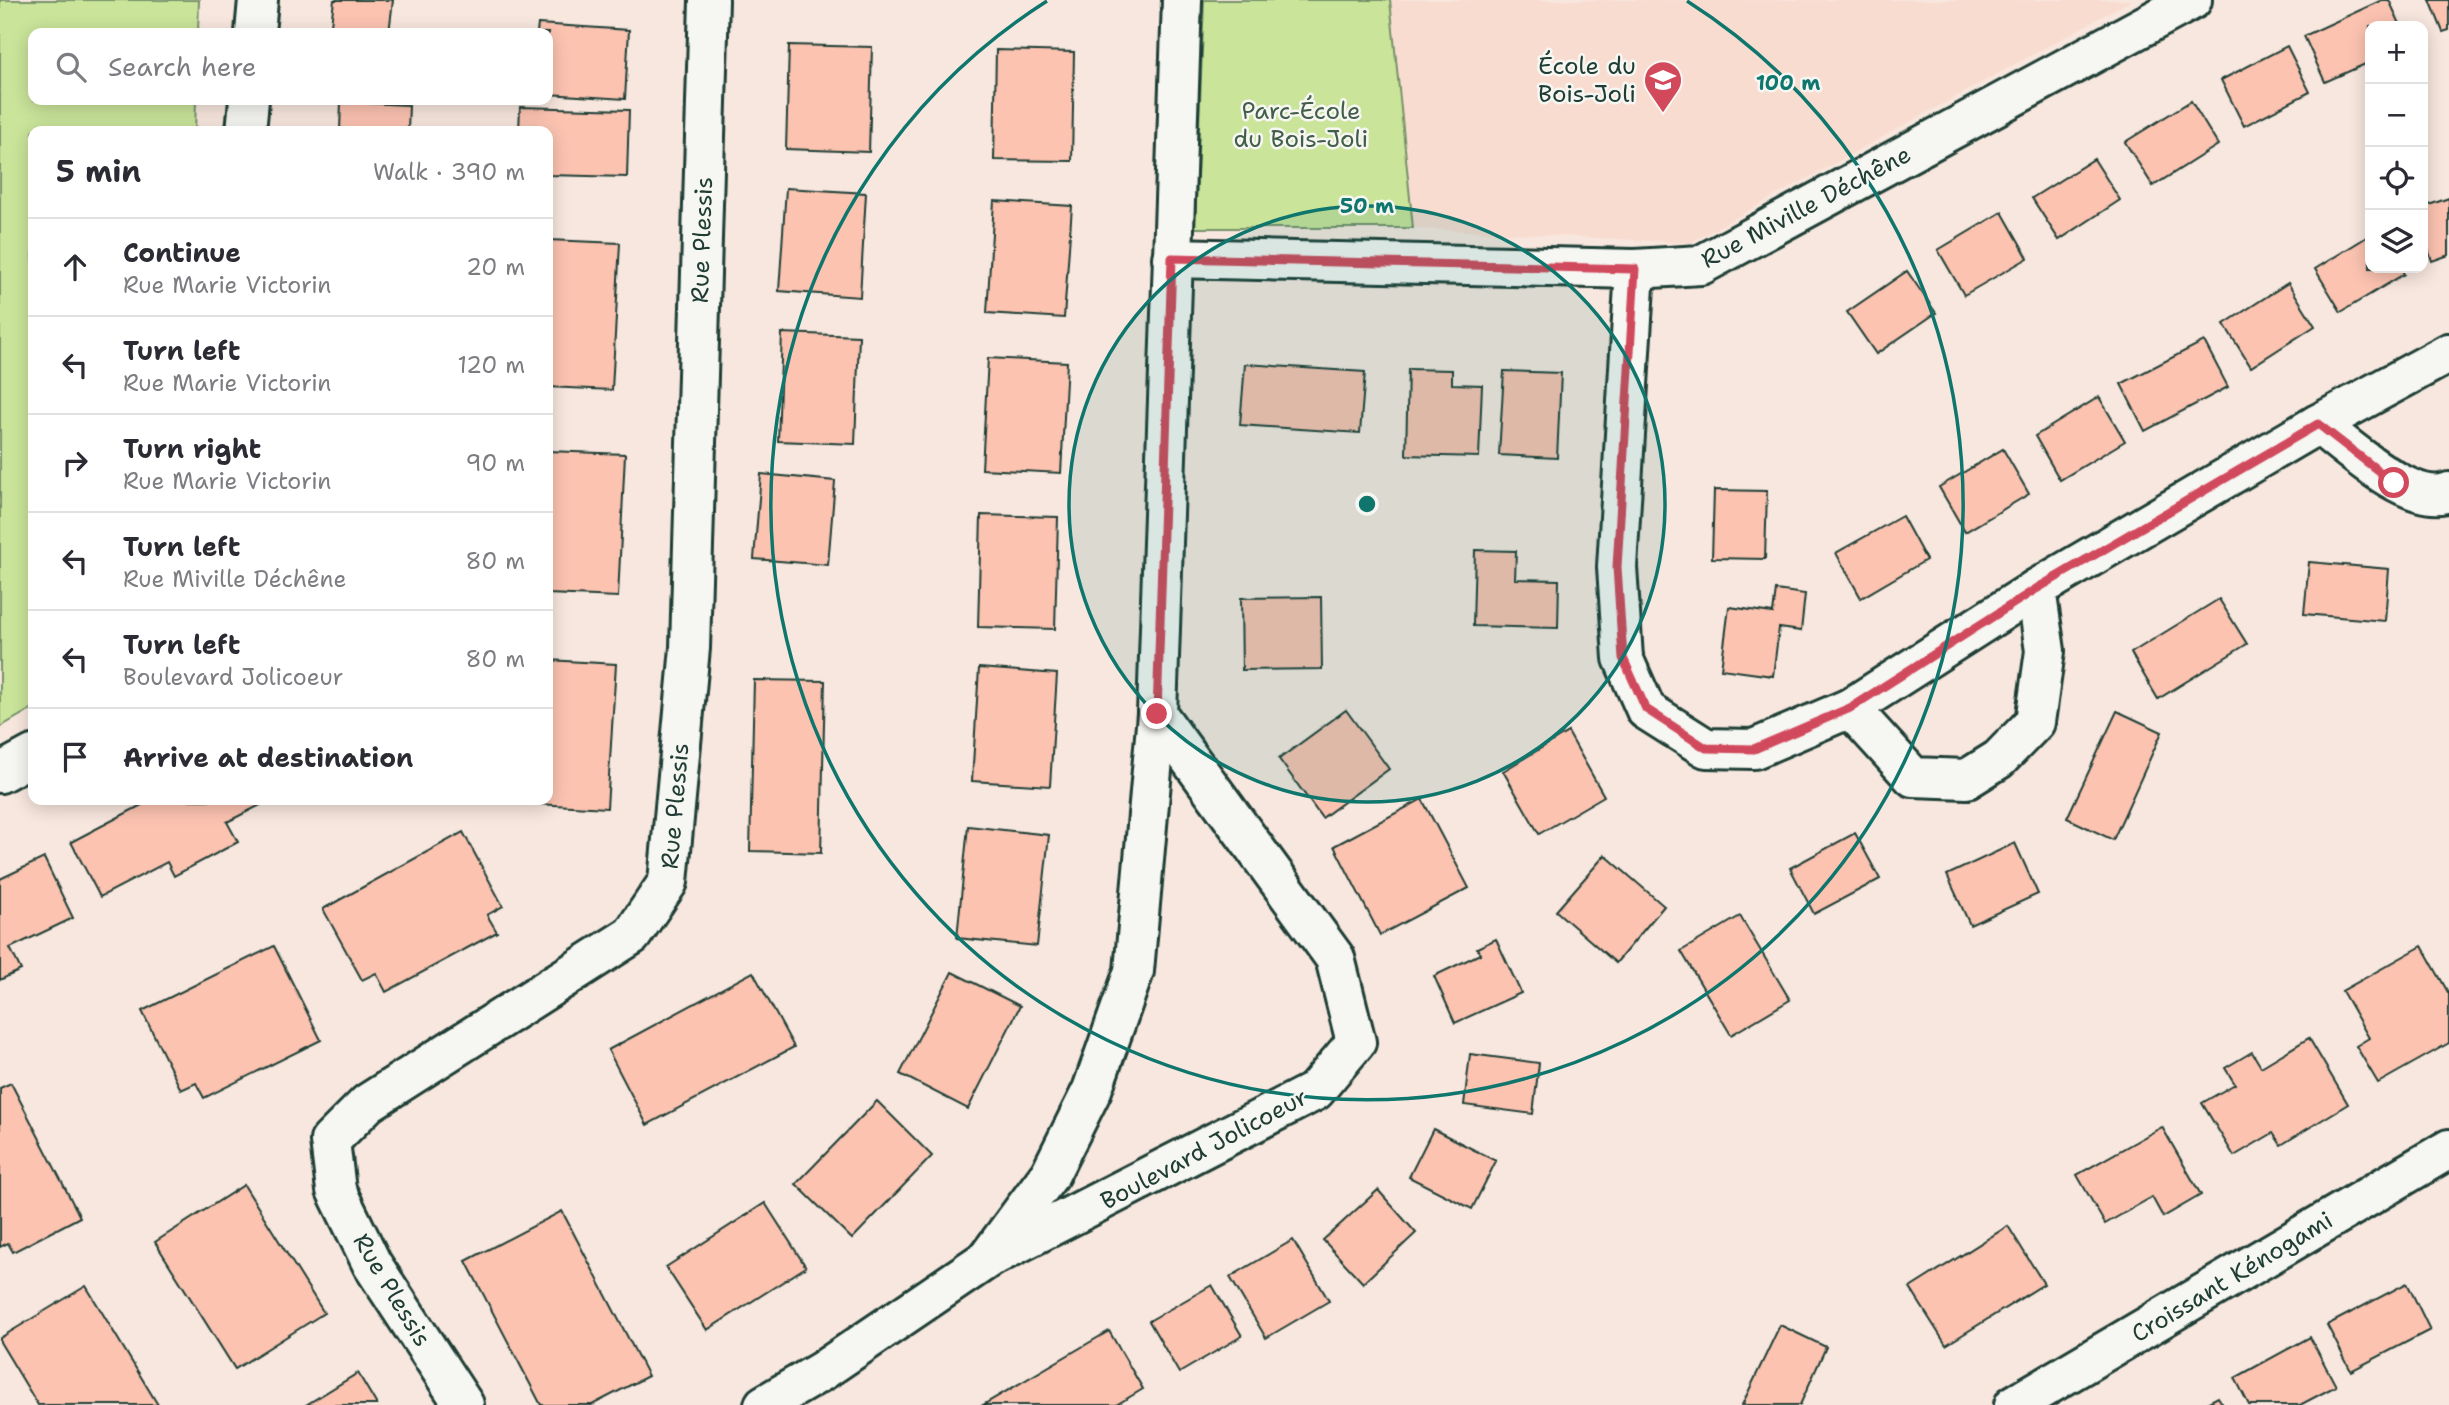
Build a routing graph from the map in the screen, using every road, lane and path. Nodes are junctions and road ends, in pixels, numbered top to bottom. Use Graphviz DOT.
graph roads {
  1 [pos="258,0"];
  2 [pos="709,0"];
  3 [pos="1182,0"];
  4 [pos="2192,0"];
  5 [pos="255,28"];
  6 [pos="249,105"];
  7 [pos="246,126"];
  8 [pos="1172,258"];
  9 [pos="1635,269"];
  10 [pos="2449,353"];
  11 [pos="2318,424"];
  12 [pos="2449,492"];
  13 [pos="2036,589"];
  14 [pos="1850,708"];
  15 [pos="1157,714"];
  16 [pos="28,758"];
  17 [pos="0,773"];
  18 [pos="2449,1149"];
  19 [pos="987,1259"];
  20 [pos="464,1405"];
  21 [pos="764,1405"];
  22 [pos="2014,1405"];
  1 -- 5 [label="street"];
  2 -- 20 [label="street, Rue Plessis"];
  3 -- 8 [label="street, Boulevard Jolicoeur"];
  4 -- 9 [label="street, Rue Miville Déchêne"];
  6 -- 7 [label="street"];
  8 -- 9 [label="street, Rue Miville Déchêne"];
  8 -- 15 [label="street, Boulevard Jolicoeur"];
  9 -- 14 [label="street"];
  10 -- 11 [label="street"];
  11 -- 12 [label="street"];
  11 -- 13 [label="street"];
  13 -- 14 [label="street"];
  13 -- 14 [label="street"];
  15 -- 19 [label="street, Boulevard Jolicoeur"];
  15 -- 19 [label="street, Boulevard Jolicoeur"];
  16 -- 17 [label="street"];
  18 -- 22 [label="street, Croissant Kénogami"];
  19 -- 21 [label="street, Boulevard Jolicoeur"];
}
